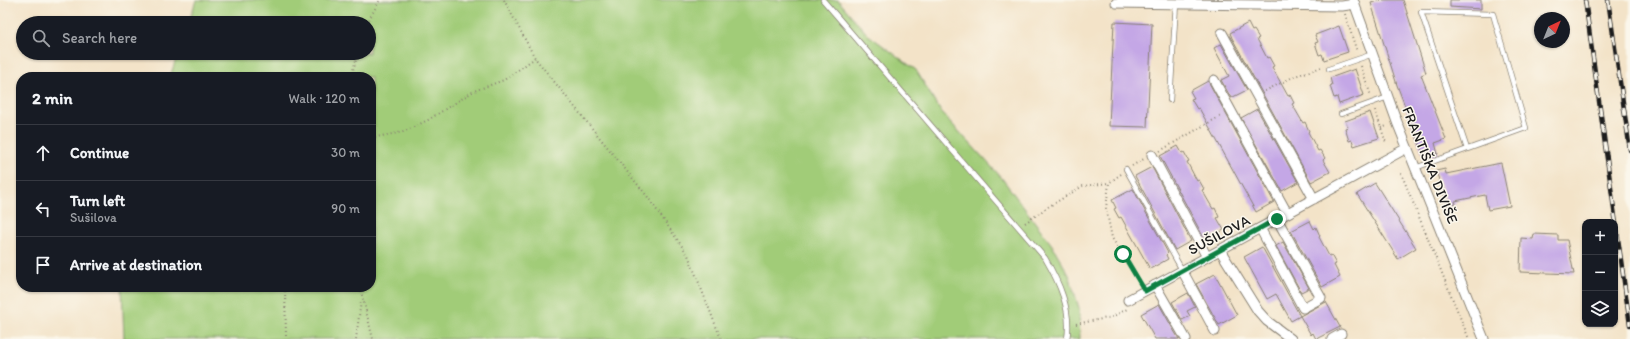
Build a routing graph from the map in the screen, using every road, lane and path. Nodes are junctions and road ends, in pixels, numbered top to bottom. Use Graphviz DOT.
graph roads {
  1 [pos="380,0"];
  2 [pos="504,0"];
  3 [pos="823,0"];
  4 [pos="1354,2"];
  5 [pos="1116,3"];
  6 [pos="1176,3"];
  7 [pos="1342,6"];
  8 [pos="371,16"];
  9 [pos="1222,33"];
  10 [pos="1373,54"];
  11 [pos="535,58"];
  12 [pos="1359,59"];
  13 [pos="356,60"];
  14 [pos="1329,69"];
  15 [pos="352,72"];
  16 [pos="1214,80"];
  17 [pos="1257,96"];
  18 [pos="1388,97"];
  19 [pos="1170,100"];
  20 [pos="1373,103"];
  21 [pos="1230,111"];
  22 [pos="1341,114"];
  23 [pos="376,137"];
  24 [pos="1386,143"];
  25 [pos="1407,148"];
  26 [pos="1467,149"];
  27 [pos="1152,155"];
  28 [pos="1415,168"];
  29 [pos="1126,169"];
  30 [pos="1401,173"];
  31 [pos="1109,183"];
  32 [pos="1314,199"];
  33 [pos="1287,214"];
  34 [pos="1277,219"];
  35 [pos="1019,228"];
  36 [pos="1260,228"];
  37 [pos="1220,250"];
  38 [pos="1207,257"];
  39 [pos="1182,270"];
  40 [pos="1155,285"];
  41 [pos="1145,291"];
  42 [pos="285,292"];
  43 [pos="361,292"];
  44 [pos="362,299"];
  45 [pos="1128,300"];
  46 [pos="1067,325"];
  47 [pos="1215,331"];
  48 [pos="1341,334"];
  49 [pos="286,339"];
  50 [pos="356,339"];
  51 [pos="374,339"];
  52 [pos="721,339"];
  53 [pos="1067,339"];
  54 [pos="1186,339"];
  55 [pos="1292,339"];
  56 [pos="1332,339"];
  57 [pos="1469,339"];
  58 [pos="1484,339"];
  1 -- 8 [label="path"];
  2 -- 11 [label="path"];
  3 -- 35 [label="lane"];
  4 -- 7 [label="street"];
  4 -- 10 [label="street, FRANTIŠKA DIVIŠE"];
  5 -- 6 [label="street"];
  6 -- 7 [label="street"];
  6 -- 19 [label="lane"];
  7 -- 12 [label="path"];
  9 -- 17 [label="street"];
  10 -- 12 [label="lane"];
  10 -- 18 [label="street, FRANTIŠKA DIVIŠE"];
  11 -- 23 [label="path"];
  11 -- 52 [label="path"];
  12 -- 14 [label="lane"];
  12 -- 20 [label="path"];
  13 -- 15 [label="path"];
  14 -- 17 [label="path"];
  16 -- 21 [label="street"];
  17 -- 32 [label="street"];
  18 -- 20 [label="lane"];
  18 -- 25 [label="street, FRANTIŠKA DIVIŠE"];
  20 -- 22 [label="lane"];
  20 -- 24 [label="path"];
  21 -- 27 [label="path"];
  21 -- 33 [label="street"];
  25 -- 28 [label="street, FRANTIŠKA DIVIŠE"];
  25 -- 32 [label="street, SUŠILOVA"];
  26 -- 26 [label="lane"];
  26 -- 28 [label="lane"];
  27 -- 29 [label="path"];
  27 -- 38 [label="street"];
  28 -- 58 [label="street, FRANTIŠKA DIVIŠE"];
  29 -- 31 [label="path"];
  29 -- 39 [label="lane"];
  30 -- 57 [label="path"];
  31 -- 35 [label="path"];
  31 -- 41 [label="path"];
  32 -- 33 [label="street, SUŠILOVA"];
  33 -- 34 [label="street, SUŠILOVA"];
  34 -- 36 [label="street, SUŠILOVA"];
  34 -- 36 [label="street"];
  35 -- 46 [label="lane"];
  36 -- 37 [label="street, SUŠILOVA"];
  37 -- 38 [label="street, SUŠILOVA"];
  37 -- 55 [label="street"];
  38 -- 39 [label="street, SUŠILOVA"];
  39 -- 40 [label="street, SUŠILOVA"];
  39 -- 47 [label="street"];
  40 -- 41 [label="street, SUŠILOVA"];
  40 -- 54 [label="street"];
  41 -- 45 [label="street, SUŠILOVA"];
  42 -- 49 [label="path"];
  43 -- 44 [label="path"];
  44 -- 50 [label="path"];
  44 -- 51 [label="path"];
  45 -- 46 [label="path"];
  46 -- 53 [label="lane"];
  48 -- 56 [label="street"];
}
